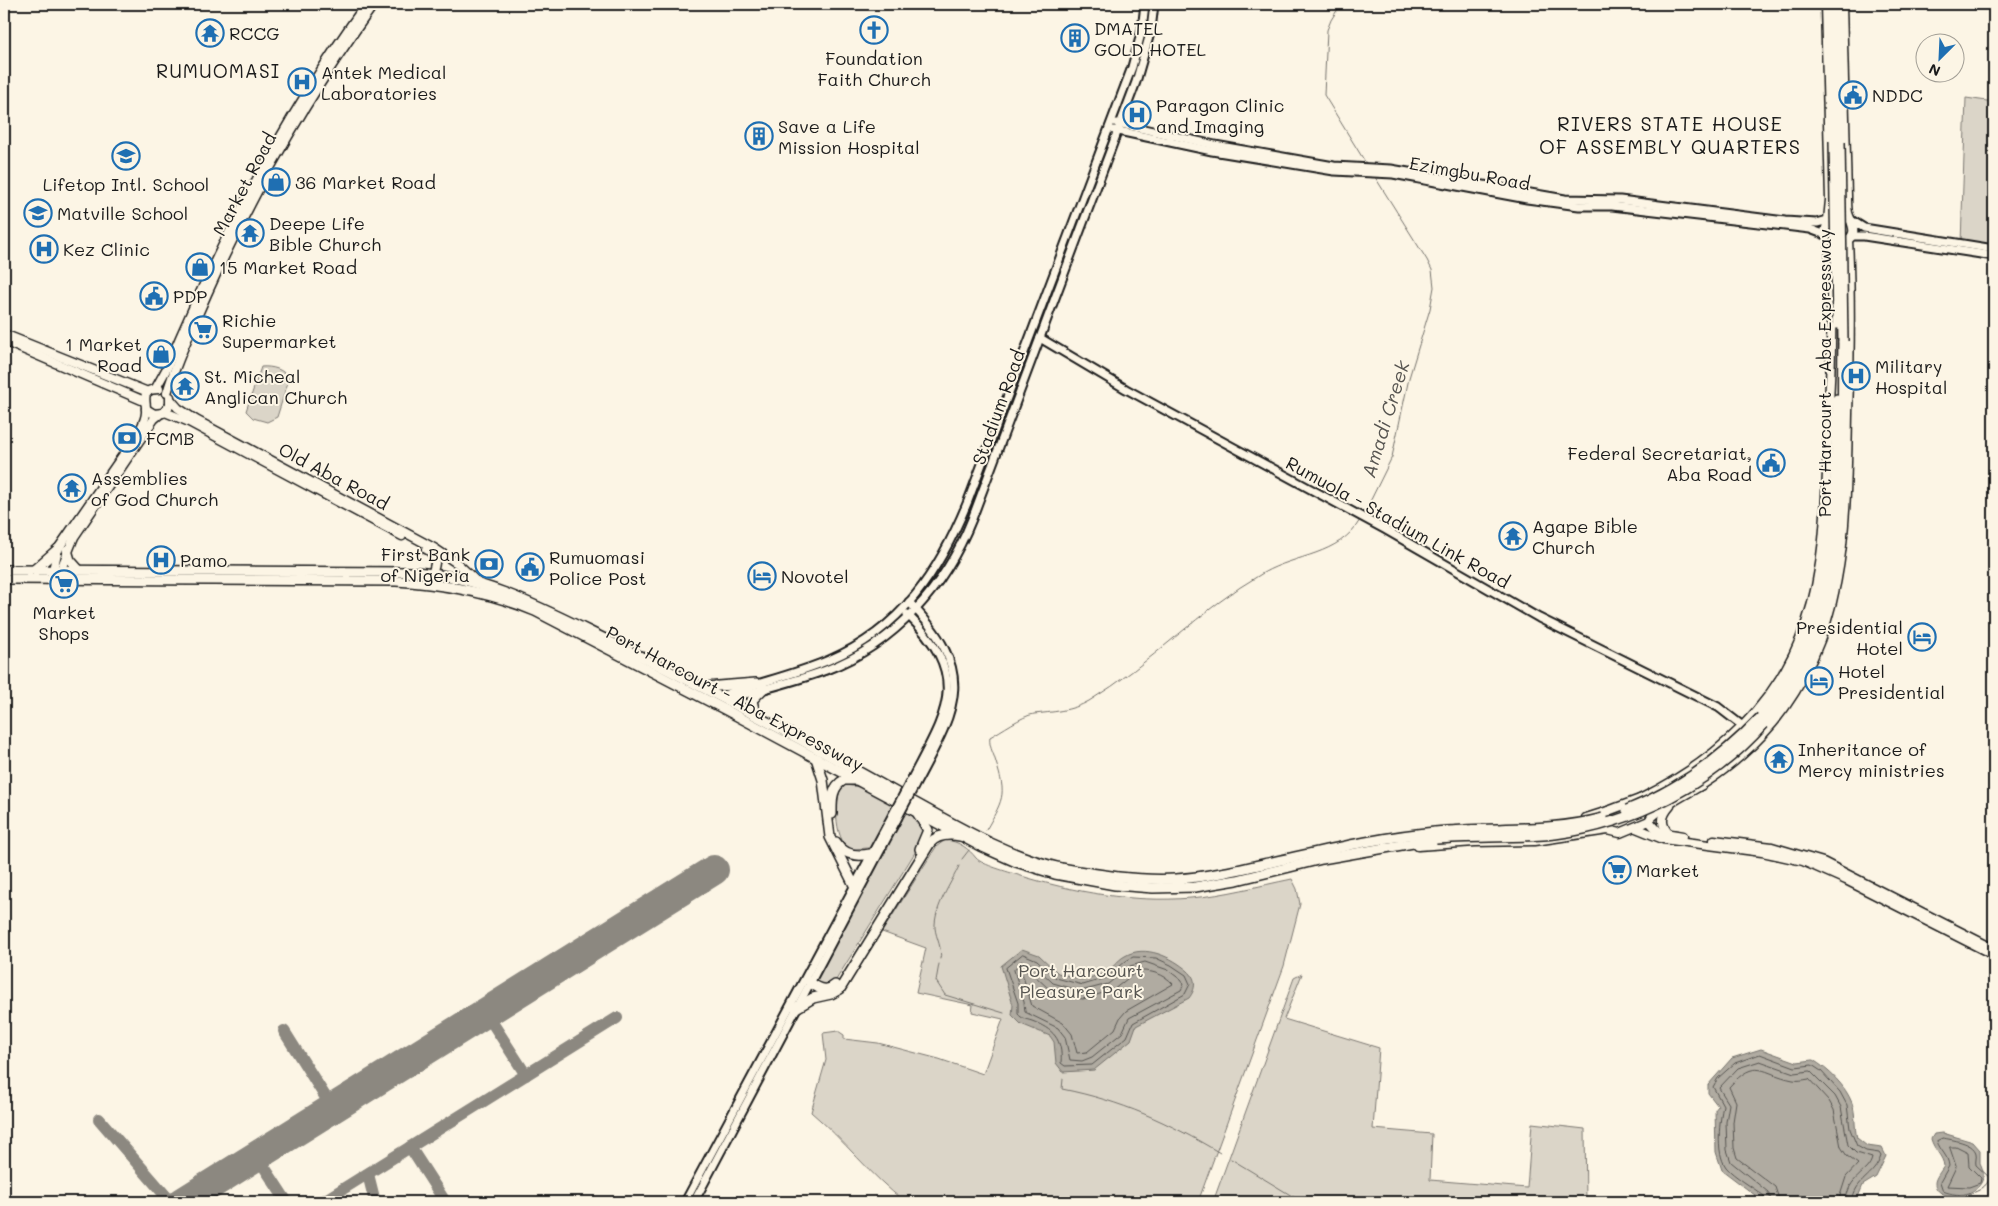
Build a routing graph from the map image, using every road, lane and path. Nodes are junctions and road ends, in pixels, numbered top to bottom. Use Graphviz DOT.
graph roads {
  1 [pos="366,4"];
  2 [pos="374,4"];
  3 [pos="1145,4"];
  4 [pos="1154,4"];
  5 [pos="1825,4"];
  6 [pos="1832,4"];
  7 [pos="1838,4"];
  8 [pos="1842,4"];
  9 [pos="1111,125"];
  10 [pos="1119,128"];
  11 [pos="1837,141"];
  12 [pos="1378,170"];
  13 [pos="1828,220"];
  14 [pos="1851,220"];
  15 [pos="1828,237"];
  16 [pos="1850,238"];
  17 [pos="1994,249"];
  18 [pos="1994,256"];
  19 [pos="4,334"];
  20 [pos="1040,338"];
  21 [pos="4,341"];
  22 [pos="1840,341"];
  23 [pos="156,388"];
  24 [pos="148,392"];
  25 [pos="169,397"];
  26 [pos="145,405"];
  27 [pos="163,413"];
  28 [pos="62,550"];
  29 [pos="4,570"];
  30 [pos="34,570"];
  31 [pos="79,570"];
  32 [pos="432,573"];
  33 [pos="55,575"];
  34 [pos="4,578"];
  35 [pos="429,583"];
  36 [pos="479,584"];
  37 [pos="909,602"];
  38 [pos="902,610"];
  39 [pos="917,610"];
  40 [pos="909,617"];
  41 [pos="1817,633"];
  42 [pos="1801,681"];
  43 [pos="756,683"];
  44 [pos="703,687"];
  45 [pos="764,688"];
  46 [pos="724,698"];
  47 [pos="755,715"];
  48 [pos="1759,718"];
  49 [pos="1744,727"];
  50 [pos="816,758"];
  51 [pos="858,781"];
  52 [pos="912,786"];
  53 [pos="1640,799"];
  54 [pos="1675,802"];
  55 [pos="914,810"];
  56 [pos="1608,811"];
  57 [pos="894,818"];
  58 [pos="1650,820"];
  59 [pos="1636,828"];
  60 [pos="1608,830"];
  61 [pos="1436,835"];
  62 [pos="1670,835"];
  63 [pos="964,837"];
  64 [pos="1359,844"];
  65 [pos="1371,850"];
  66 [pos="870,854"];
  67 [pos="854,885"];
  68 [pos="1994,949"];
  69 [pos="1994,955"];
  70 [pos="810,982"];
  71 [pos="796,1008"];
  72 [pos="685,1202"];
  73 [pos="694,1202"];
  1 -- 23 [label="main road, Market Road"];
  2 -- 25 [label="main road, Market Road"];
  3 -- 9 [label="main road, Stadium Road"];
  4 -- 10 [label="main road, Stadium Road"];
  5 -- 13 [label="main road"];
  6 -- 11 [label="highway, Port Harcourt - Aba Expressway"];
  7 -- 11 [label="highway, Port Harcourt - Aba Expressway"];
  8 -- 14 [label="main road"];
  9 -- 10 [label="main road, Ezimgbu Road"];
  9 -- 37 [label="main road, Stadium Road"];
  10 -- 12 [label="main road, Ezimgbu Road"];
  10 -- 20 [label="main road, Stadium Road"];
  11 -- 22 [label="highway, Port Harcourt - Aba Expressway, bridge"];
  12 -- 13 [label="main road, Ezimgbu Road"];
  12 -- 15 [label="main road, Ezimgbu Road"];
  13 -- 14 [label="main road"];
  13 -- 15 [label="main road"];
  14 -- 16 [label="main road"];
  14 -- 17 [label="main road"];
  15 -- 16 [label="main road"];
  15 -- 48 [label="main road"];
  16 -- 18 [label="main road"];
  16 -- 42 [label="main road"];
  19 -- 24 [label="main road"];
  20 -- 39 [label="main road, Stadium Road"];
  20 -- 49 [label="main road, Rumuola - Stadium Link Road"];
  21 -- 26 [label="main road"];
  22 -- 41 [label="highway, Port Harcourt - Aba Expressway"];
  22 -- 48 [label="highway, Port Harcourt - Aba Expressway"];
  23 -- 24 [label="main road"];
  23 -- 25 [label="main road"];
  24 -- 26 [label="main road"];
  25 -- 27 [label="main road"];
  25 -- 36 [label="main road, Old Aba Road"];
  26 -- 27 [label="main road"];
  26 -- 28 [label="main road"];
  27 -- 28 [label="main road"];
  27 -- 32 [label="main road, Old Aba Road"];
  28 -- 30 [label="highway"];
  28 -- 31 [label="highway"];
  28 -- 33 [label="main road"];
  29 -- 30 [label="highway, Port Harcourt - Aba Expressway"];
  30 -- 33 [label="highway, Port Harcourt - Aba Expressway"];
  31 -- 32 [label="highway, Port Harcourt - Aba Expressway"];
  31 -- 33 [label="highway, Port Harcourt - Aba Expressway"];
  32 -- 35 [label="main road, Old Aba Road"];
  32 -- 36 [label="highway, Port Harcourt - Aba Expressway"];
  33 -- 34 [label="highway, Port Harcourt - Aba Expressway"];
  33 -- 35 [label="highway, Port Harcourt - Aba Expressway"];
  35 -- 50 [label="highway, Port Harcourt - Aba Expressway"];
  36 -- 44 [label="highway, Port Harcourt - Aba Expressway"];
  37 -- 38 [label="main road, Stadium Road"];
  37 -- 39 [label="main road"];
  38 -- 40 [label="main road"];
  38 -- 43 [label="main road, Stadium Road"];
  39 -- 40 [label="main road, Stadium Road"];
  39 -- 52 [label="main road"];
  40 -- 45 [label="main road, Stadium Road"];
  40 -- 52 [label="main road"];
  41 -- 42 [label="highway"];
  41 -- 48 [label="highway, Port Harcourt - Aba Expressway"];
  42 -- 54 [label="main road"];
  43 -- 44 [label="highway"];
  43 -- 46 [label="main road, Stadium Road"];
  44 -- 46 [label="highway, Port Harcourt - Aba Expressway"];
  45 -- 46 [label="main road, Stadium Road"];
  45 -- 47 [label="highway"];
  46 -- 47 [label="highway, Port Harcourt - Aba Expressway"];
  47 -- 64 [label="highway, Port Harcourt - Aba Expressway"];
  48 -- 49 [label="main road"];
  48 -- 61 [label="highway, bridge"];
  49 -- 53 [label="main road"];
  50 -- 51 [label="highway, Port Harcourt - Aba Expressway"];
  50 -- 67 [label="highway"];
  51 -- 55 [label="highway, Port Harcourt - Aba Expressway"];
  51 -- 66 [label="highway"];
  52 -- 57 [label="main road, bridge"];
  53 -- 56 [label="main road"];
  53 -- 58 [label="main road"];
  54 -- 58 [label="main road"];
  54 -- 62 [label="main road"];
  55 -- 63 [label="highway, Port Harcourt - Aba Expressway"];
  55 -- 70 [label="highway"];
  56 -- 60 [label="main road"];
  56 -- 64 [label="main road"];
  57 -- 66 [label="main road"];
  57 -- 70 [label="main road"];
  58 -- 59 [label="main road"];
  58 -- 62 [label="main road"];
  59 -- 60 [label="main road"];
  59 -- 69 [label="main road"];
  60 -- 65 [label="main road"];
  61 -- 64 [label="highway, Port Harcourt - Aba Expressway"];
  61 -- 65 [label="highway, Port Harcourt - Aba Expressway"];
  62 -- 68 [label="main road"];
  63 -- 65 [label="highway, Port Harcourt - Aba Expressway"];
  63 -- 71 [label="highway"];
  66 -- 67 [label="main road"];
  67 -- 72 [label="main road"];
  70 -- 71 [label="main road"];
  71 -- 73 [label="main road"];
}
